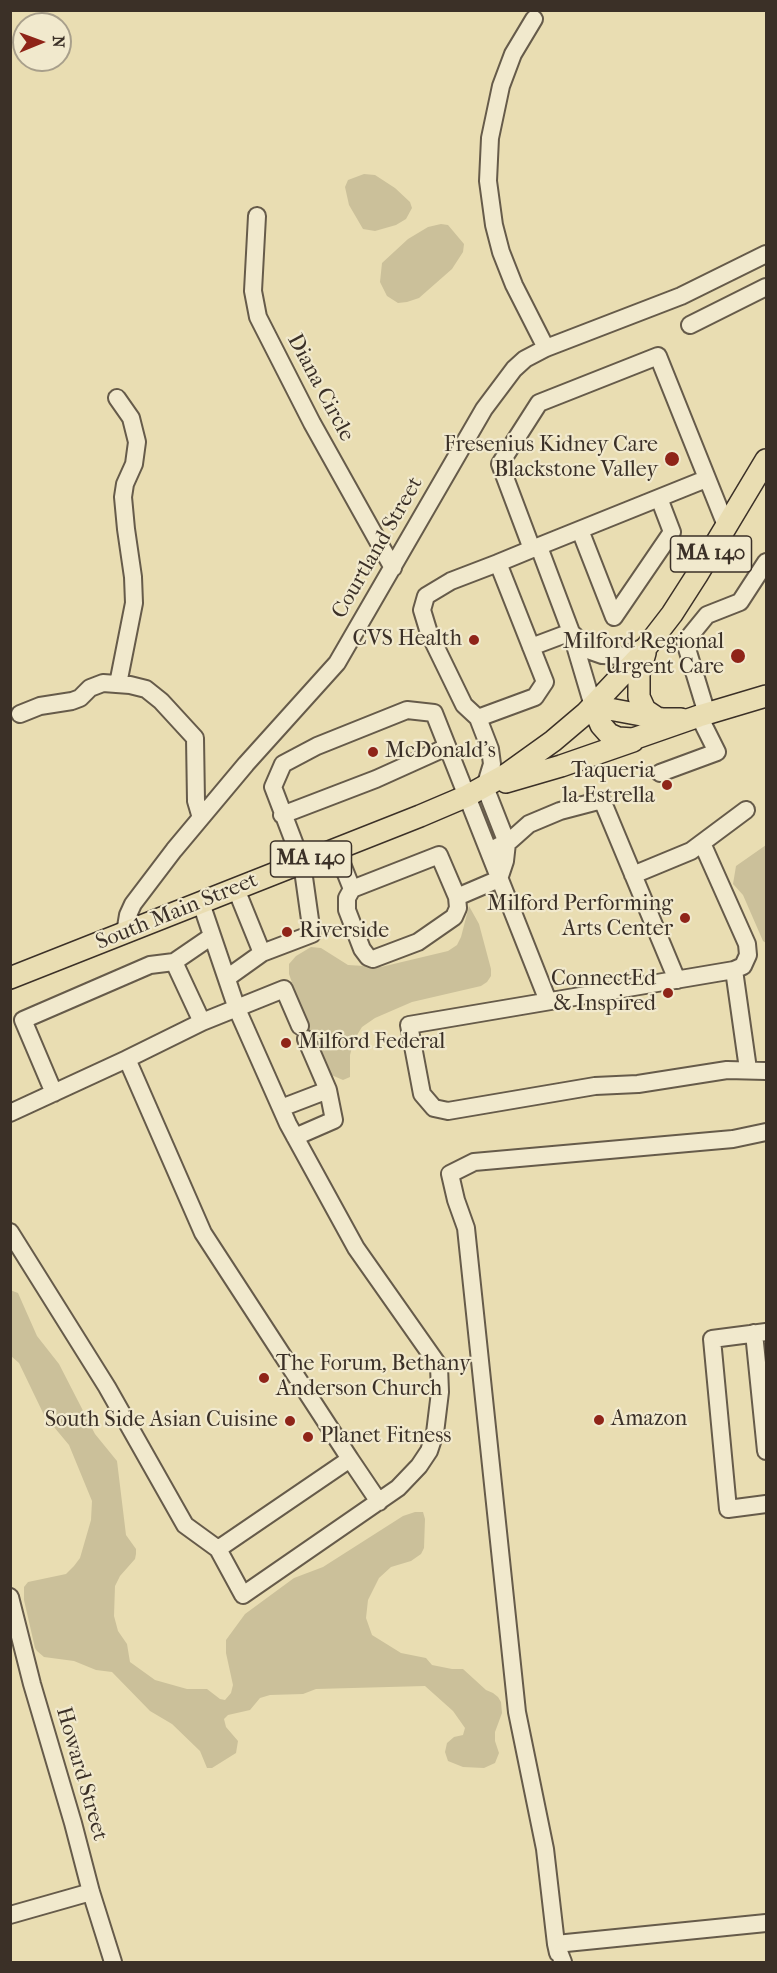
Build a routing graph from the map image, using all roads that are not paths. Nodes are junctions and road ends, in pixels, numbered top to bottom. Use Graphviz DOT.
graph roads {
  1 [pos="534,19"];
  2 [pos="257,216"];
  3 [pos="766,254"];
  4 [pos="766,288"];
  5 [pos="690,325"];
  6 [pos="546,348"];
  7 [pos="117,398"];
  8 [pos="766,464"];
  9 [pos="706,479"];
  10 [pos="659,498"];
  11 [pos="727,528"];
  12 [pos="580,530"];
  13 [pos="536,548"];
  14 [pos="766,562"];
  15 [pos="498,563"];
  16 [pos="393,568"];
  17 [pos="571,632"];
  18 [pos="649,644"];
  19 [pos="531,647"];
  20 [pos="118,684"];
  21 [pos="766,696"];
  22 [pos="593,706"];
  23 [pos="20,714"];
  24 [pos="703,715"];
  25 [pos="478,718"];
  26 [pos="657,718"];
  27 [pos="643,737"];
  28 [pos="447,747"];
  29 [pos="660,772"];
  30 [pos="476,791"];
  31 [pos="746,810"];
  32 [pos="282,815"];
  33 [pos="201,819"];
  34 [pos="507,843"];
  35 [pos="702,843"];
  36 [pos="336,849"];
  37 [pos="488,851"];
  38 [pos="302,863"];
  39 [pos="633,875"];
  40 [pos="499,879"];
  41 [pos="236,889"];
  42 [pos="352,890"];
  43 [pos="457,897"];
  44 [pos="201,903"];
  45 [pos="125,933"];
  46 [pos="212,936"];
  47 [pos="262,953"];
  48 [pos="174,962"];
  49 [pos="150,965"];
  50 [pos="734,970"];
  51 [pos="10,978"];
  52 [pos="226,978"];
  53 [pos="677,980"];
  54 [pos="548,1001"];
  55 [pos="237,1009"];
  56 [pos="10,1018"];
  57 [pos="202,1022"];
  58 [pos="127,1059"];
  59 [pos="748,1069"];
  60 [pos="766,1071"];
  61 [pos="328,1090"];
  62 [pos="54,1093"];
  63 [pos="281,1108"];
  64 [pos="10,1113"];
  65 [pos="766,1132"];
  66 [pos="296,1137"];
  67 [pos="10,1232"];
  68 [pos="760,1333"];
  69 [pos="766,1451"];
  70 [pos="350,1459"];
  71 [pos="379,1502"];
  72 [pos="766,1504"];
  73 [pos="218,1549"];
  74 [pos="10,1597"];
  75 [pos="91,1892"];
  76 [pos="10,1915"];
  77 [pos="766,1923"];
  78 [pos="556,1944"];
  79 [pos="113,1962"];
  80 [pos="561,1962"];
  1 -- 6 [label="street"];
  2 -- 16 [label="street, Diana Circle"];
  3 -- 6 [label="street, Courtland Street"];
  4 -- 5 [label="street"];
  6 -- 16 [label="street, Courtland Street"];
  7 -- 20 [label="street"];
  8 -- 11 [label="main road, MA 140"];
  9 -- 10 [label="street"];
  9 -- 11 [label="street"];
  9 -- 13 [label="street"];
  10 -- 12 [label="street"];
  10 -- 12 [label="street"];
  11 -- 18 [label="main road, MA 140"];
  12 -- 13 [label="street"];
  13 -- 15 [label="street"];
  13 -- 17 [label="street"];
  14 -- 24 [label="street"];
  15 -- 19 [label="street"];
  15 -- 25 [label="street"];
  16 -- 33 [label="street, Courtland Street"];
  17 -- 18 [label="street"];
  17 -- 19 [label="street"];
  17 -- 22 [label="street"];
  18 -- 22 [label="main road, MA 140"];
  18 -- 26 [label="main road"];
  19 -- 25 [label="street"];
  20 -- 23 [label="street"];
  20 -- 33 [label="street"];
  21 -- 24 [label="main road"];
  22 -- 26 [label="main road"];
  22 -- 27 [label="main road"];
  22 -- 30 [label="main road, South Main Street / MA 140"];
  24 -- 26 [label="main road"];
  24 -- 27 [label="main road"];
  24 -- 29 [label="street"];
  25 -- 30 [label="street"];
  27 -- 30 [label="main road"];
  28 -- 30 [label="street"];
  28 -- 32 [label="street"];
  28 -- 32 [label="street"];
  30 -- 34 [label="street"];
  30 -- 36 [label="main road, South Main Street / MA 140"];
  30 -- 37 [label="street"];
  31 -- 35 [label="street"];
  32 -- 38 [label="street"];
  33 -- 45 [label="street, Courtland Street"];
  34 -- 37 [label="street"];
  34 -- 39 [label="street"];
  34 -- 40 [label="street"];
  35 -- 39 [label="street"];
  35 -- 50 [label="street"];
  36 -- 38 [label="main road, South Main Street / MA 140"];
  36 -- 42 [label="street"];
  37 -- 40 [label="street"];
  38 -- 41 [label="main road, South Main Street / MA 140"];
  38 -- 47 [label="street"];
  39 -- 53 [label="street"];
  40 -- 43 [label="street"];
  40 -- 54 [label="street"];
  41 -- 44 [label="main road, South Main Street / MA 140"];
  41 -- 47 [label="street"];
  42 -- 43 [label="street"];
  42 -- 43 [label="street"];
  44 -- 45 [label="main road, South Main Street / MA 140"];
  44 -- 46 [label="street"];
  45 -- 51 [label="main road, South Main Street / MA 140"];
  46 -- 48 [label="street"];
  46 -- 52 [label="street"];
  47 -- 52 [label="street"];
  48 -- 49 [label="street"];
  48 -- 57 [label="street"];
  49 -- 56 [label="street"];
  49 -- 62 [label="street"];
  50 -- 53 [label="street"];
  50 -- 59 [label="street"];
  52 -- 55 [label="street"];
  53 -- 54 [label="street"];
  54 -- 59 [label="street"];
  55 -- 57 [label="street"];
  55 -- 61 [label="street"];
  55 -- 63 [label="street"];
  57 -- 58 [label="street"];
  58 -- 62 [label="street"];
  58 -- 70 [label="street"];
  59 -- 60 [label="street"];
  61 -- 63 [label="street"];
  61 -- 66 [label="street"];
  62 -- 64 [label="street"];
  63 -- 66 [label="street"];
  65 -- 78 [label="street"];
  66 -- 71 [label="street"];
  67 -- 73 [label="street"];
  68 -- 69 [label="street"];
  68 -- 72 [label="street"];
  70 -- 71 [label="street"];
  70 -- 73 [label="street"];
  71 -- 73 [label="street"];
  74 -- 75 [label="street, Howard Street"];
  75 -- 76 [label="street"];
  75 -- 79 [label="street, Howard Street"];
  77 -- 78 [label="street"];
  78 -- 80 [label="street"];
}
